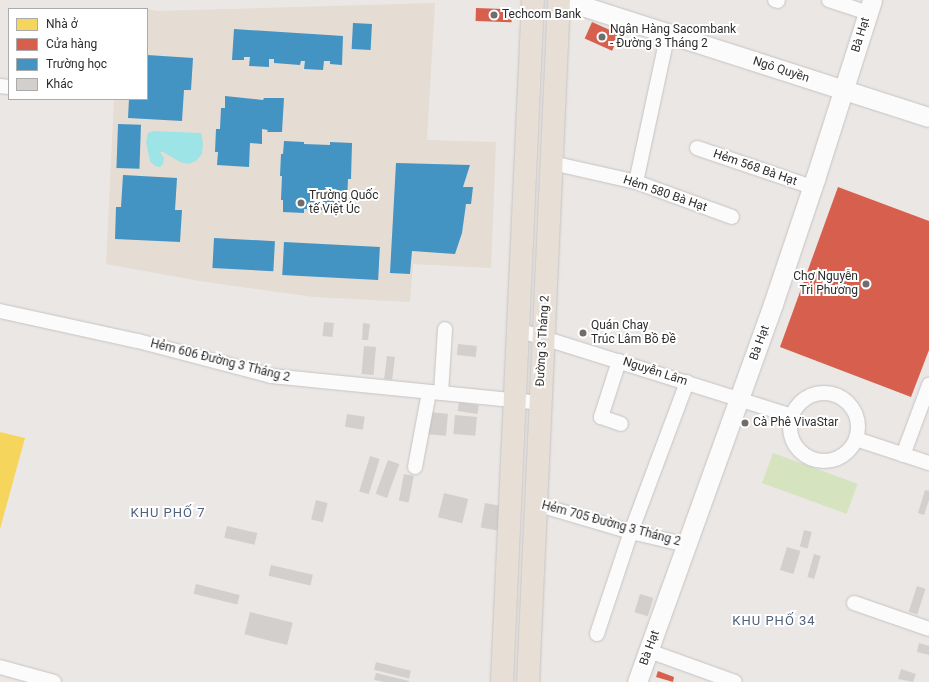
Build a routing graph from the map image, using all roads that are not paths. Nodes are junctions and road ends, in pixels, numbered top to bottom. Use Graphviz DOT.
graph roads {
  1 [pos="533,0"];
  2 [pos="559,0"];
  3 [pos="564,0"];
  4 [pos="829,0"];
  5 [pos="870,7"];
  6 [pos="668,33"];
  7 [pos="844,90"];
  8 [pos="929,117"];
  9 [pos="697,148"];
  10 [pos="552,163"];
  11 [pos="636,182"];
  12 [pos="812,187"];
  13 [pos="732,217"];
  14 [pos="0,311"];
  15 [pos="445,329"];
  16 [pos="518,330"];
  17 [pos="544,337"];
  18 [pos="619,361"];
  19 [pos="687,382"];
  20 [pos="929,385"];
  21 [pos="435,393"];
  22 [pos="740,399"];
  23 [pos="514,400"];
  24 [pos="540,402"];
  25 [pos="792,416"];
  26 [pos="621,424"];
  27 [pos="856,439"];
  28 [pos="903,455"];
  29 [pos="929,463"];
  30 [pos="415,467"];
  31 [pos="536,504"];
  32 [pos="631,532"];
  33 [pos="687,545"];
  34 [pos="854,603"];
  35 [pos="929,629"];
  36 [pos="597,634"];
  37 [pos="649,651"];
  38 [pos="0,667"];
  39 [pos="54,682"];
  40 [pos="502,682"];
  41 [pos="528,682"];
  42 [pos="637,682"];
  43 [pos="735,682"];
  1 -- 16 [label="main road"];
  2 -- 10 [label="main road, Đường 3 Tháng 2"];
  3 -- 6 [label="street, Ngô Quyền"];
  4 -- 5 [label="street"];
  5 -- 7 [label="street, Bà Hạt"];
  6 -- 7 [label="street, Ngô Quyền"];
  6 -- 11 [label="street"];
  7 -- 8 [label="street, Ngô Quyền"];
  7 -- 12 [label="street, Bà Hạt"];
  9 -- 12 [label="street, Hẻm 568 Bà Hạt"];
  10 -- 11 [label="street, Hẻm 580 Bà Hạt"];
  10 -- 17 [label="main road, Đường 3 Tháng 2"];
  11 -- 13 [label="street, Hẻm 580 Bà Hạt"];
  12 -- 22 [label="street, Bà Hạt"];
  14 -- 21 [label="street, Hẻm 606 Đường 3 Tháng 2"];
  15 -- 21 [label="street"];
  16 -- 17 [label="street, Nguyễn Lâm"];
  16 -- 23 [label="main road"];
  17 -- 18 [label="street, Nguyễn Lâm"];
  17 -- 24 [label="main road, Đường 3 Tháng 2"];
  18 -- 19 [label="street, Nguyễn Lâm"];
  18 -- 26 [label="street"];
  19 -- 22 [label="street, Nguyễn Lâm"];
  19 -- 32 [label="street"];
  20 -- 28 [label="street"];
  21 -- 23 [label="street, Hẻm 606 Đường 3 Tháng 2"];
  21 -- 30 [label="street"];
  22 -- 25 [label="street, Nguyễn Lâm"];
  22 -- 33 [label="street, Bà Hạt"];
  23 -- 24 [label="street, Hẻm 606 Đường 3 Tháng 2"];
  23 -- 40 [label="main road"];
  24 -- 31 [label="main road, Đường 3 Tháng 2"];
  25 -- 27 [label="street"];
  25 -- 27 [label="street"];
  27 -- 28 [label="street"];
  28 -- 29 [label="street"];
  31 -- 32 [label="street, Hẻm 705 Đường 3 Tháng 2"];
  31 -- 41 [label="main road, Đường 3 Tháng 2"];
  32 -- 33 [label="street, Hẻm 705 Đường 3 Tháng 2"];
  32 -- 36 [label="street"];
  33 -- 37 [label="street, Bà Hạt"];
  34 -- 35 [label="street"];
  37 -- 42 [label="street, Bà Hạt"];
  37 -- 43 [label="street"];
  38 -- 39 [label="street"];
}
